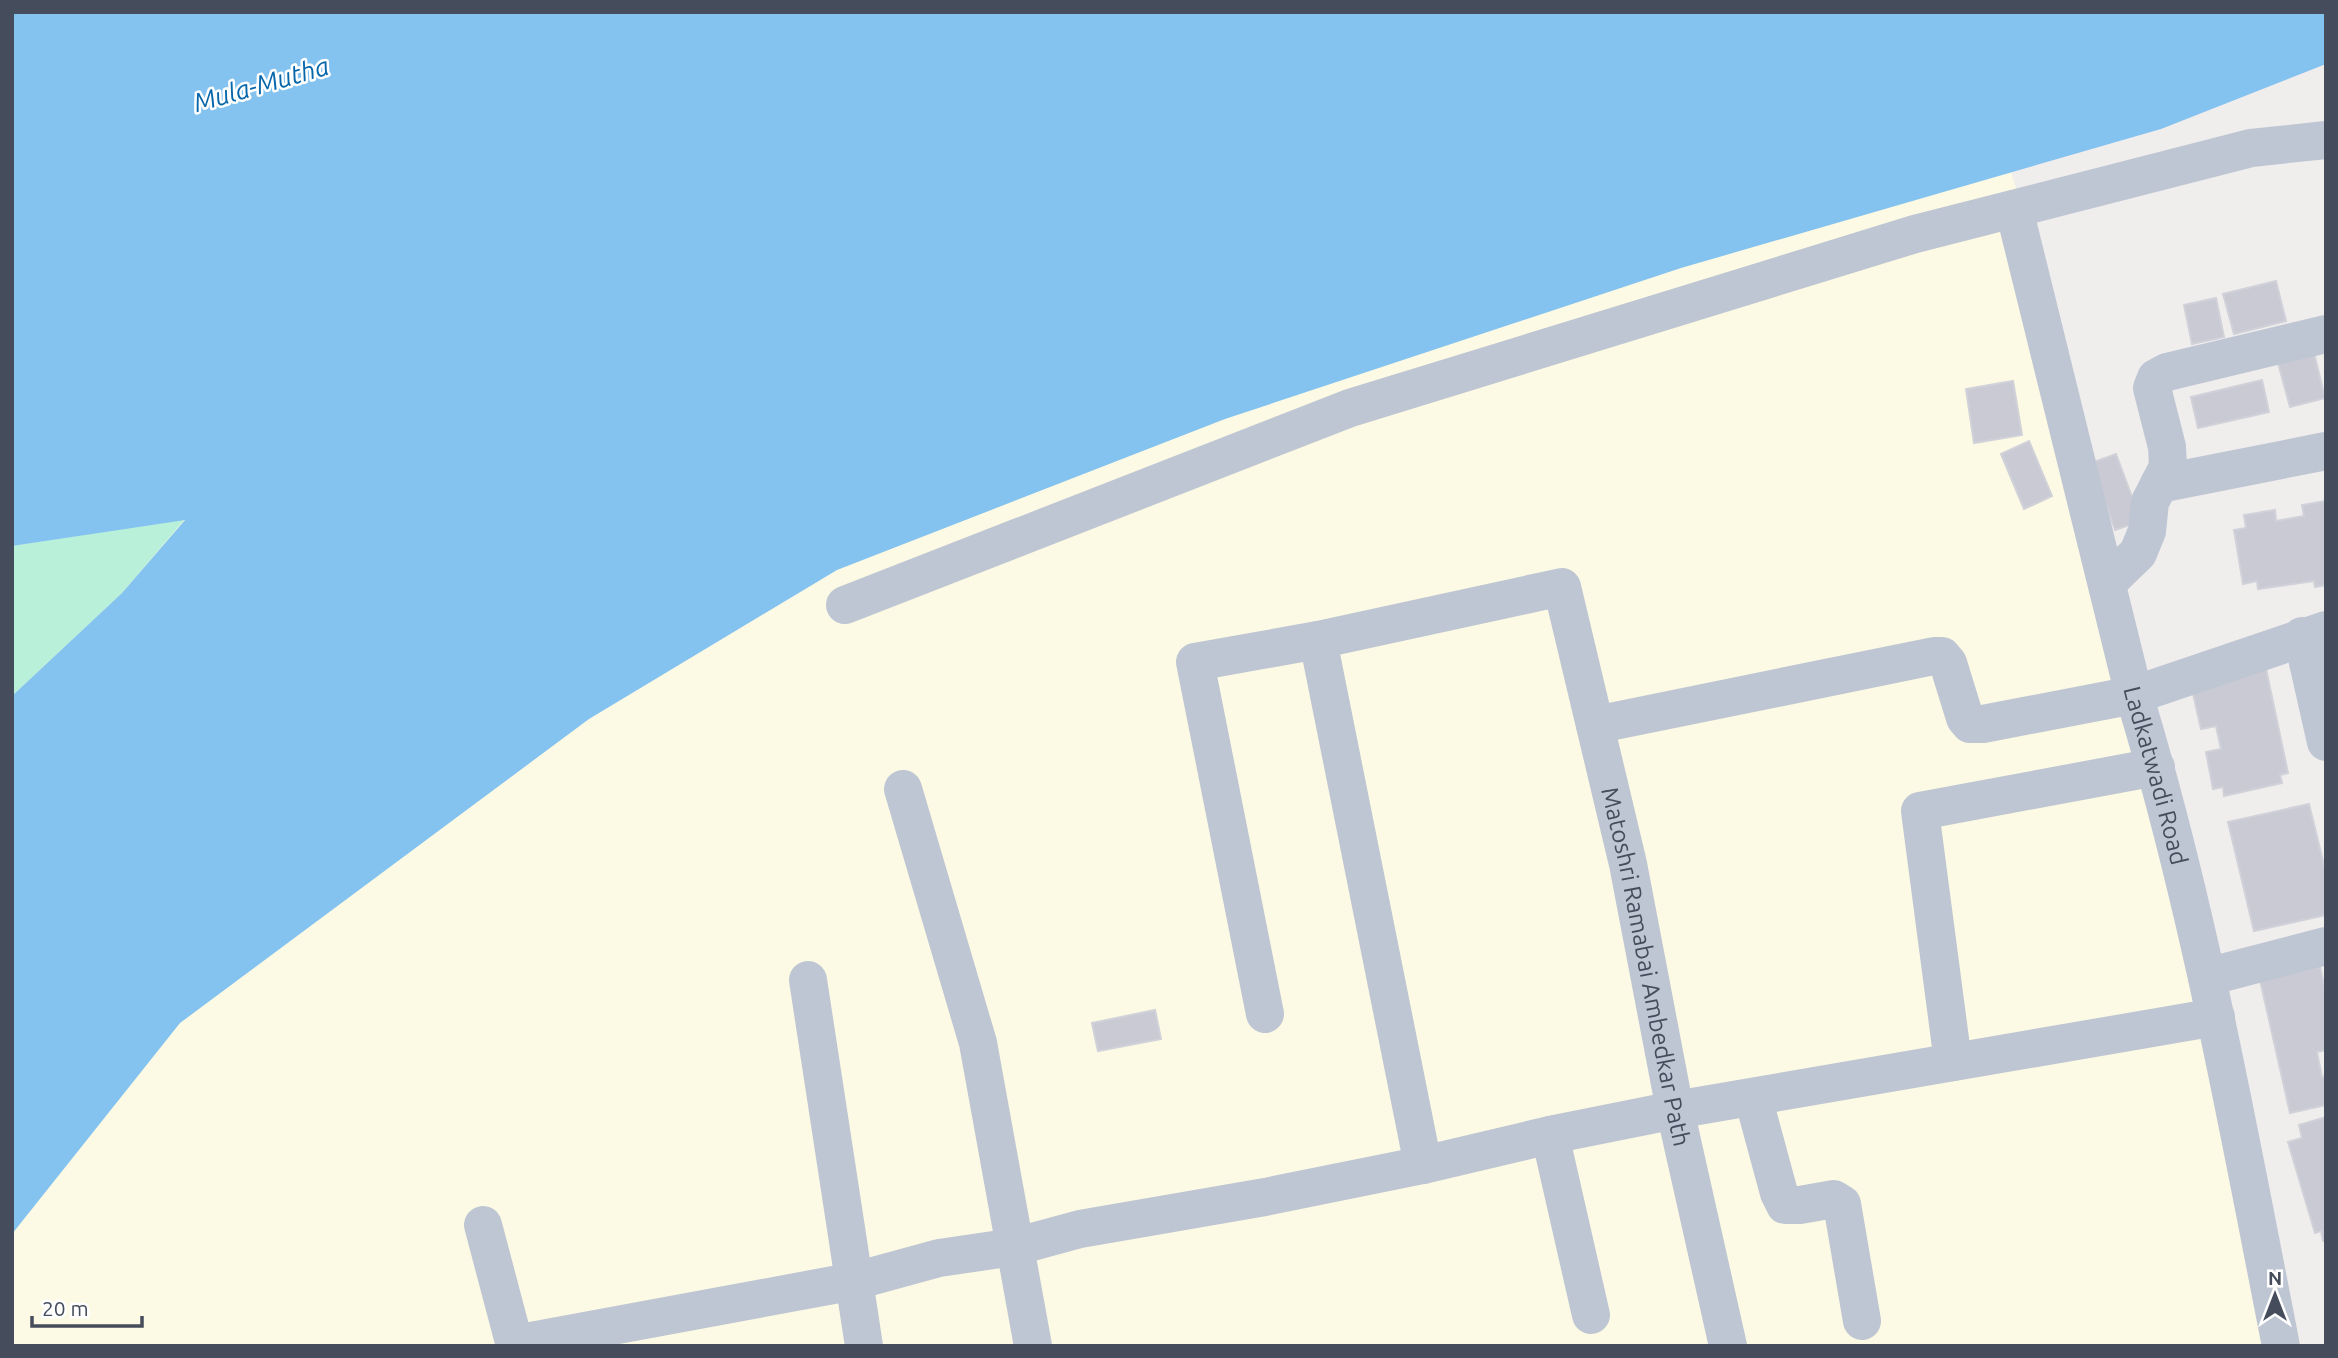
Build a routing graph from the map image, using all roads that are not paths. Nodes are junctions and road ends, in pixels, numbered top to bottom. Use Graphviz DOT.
graph roads {
  1 [pos="2326,140"];
  2 [pos="2014,209"];
  3 [pos="2326,334"];
  4 [pos="2326,451"];
  5 [pos="2159,484"];
  6 [pos="2108,582"];
  7 [pos="845,605"];
  8 [pos="2314,633"];
  9 [pos="1318,640"];
  10 [pos="2134,695"];
  11 [pos="1595,725"];
  12 [pos="2326,742"];
  13 [pos="2156,767"];
  14 [pos="903,789"];
  15 [pos="2326,946"];
  16 [pos="2207,977"];
  17 [pos="808,980"];
  18 [pos="1265,1014"];
  19 [pos="2216,1017"];
  20 [pos="1953,1062"];
  21 [pos="1752,1097"];
  22 [pos="1675,1110"];
  23 [pos="1550,1135"];
  24 [pos="1423,1165"];
  25 [pos="482,1225"];
  26 [pos="1014,1247"];
  27 [pos="855,1281"];
  28 [pos="1591,1315"];
  29 [pos="1862,1321"];
  30 [pos="515,1345"];
  31 [pos="864,1346"];
  32 [pos="1033,1346"];
  33 [pos="1728,1346"];
  34 [pos="2281,1346"];
  1 -- 2 [label="street"];
  2 -- 6 [label="street, Ladkatwadi Road"];
  2 -- 7 [label="street"];
  3 -- 5 [label="street"];
  4 -- 5 [label="street"];
  5 -- 6 [label="street"];
  6 -- 10 [label="street, Ladkatwadi Road"];
  8 -- 10 [label="street"];
  8 -- 12 [label="street"];
  9 -- 11 [label="street, Matoshri Ramabai Ambedkar Path"];
  9 -- 18 [label="street"];
  9 -- 24 [label="street"];
  10 -- 11 [label="street"];
  10 -- 13 [label="street, Ladkatwadi Road"];
  11 -- 22 [label="street, Matoshri Ramabai Ambedkar Path"];
  13 -- 16 [label="street, Ladkatwadi Road"];
  13 -- 20 [label="street"];
  14 -- 26 [label="street"];
  15 -- 16 [label="street"];
  16 -- 19 [label="street, Ladkatwadi Road"];
  17 -- 27 [label="street"];
  19 -- 20 [label="street"];
  19 -- 34 [label="street, Ladkatwadi Road"];
  20 -- 21 [label="street"];
  21 -- 22 [label="street"];
  21 -- 29 [label="street"];
  22 -- 23 [label="street"];
  22 -- 33 [label="street, Matoshri Ramabai Ambedkar Path"];
  23 -- 24 [label="street"];
  23 -- 28 [label="street"];
  24 -- 26 [label="street"];
  25 -- 30 [label="street"];
  26 -- 27 [label="street"];
  26 -- 32 [label="street"];
  27 -- 30 [label="street"];
  27 -- 31 [label="street"];
}
